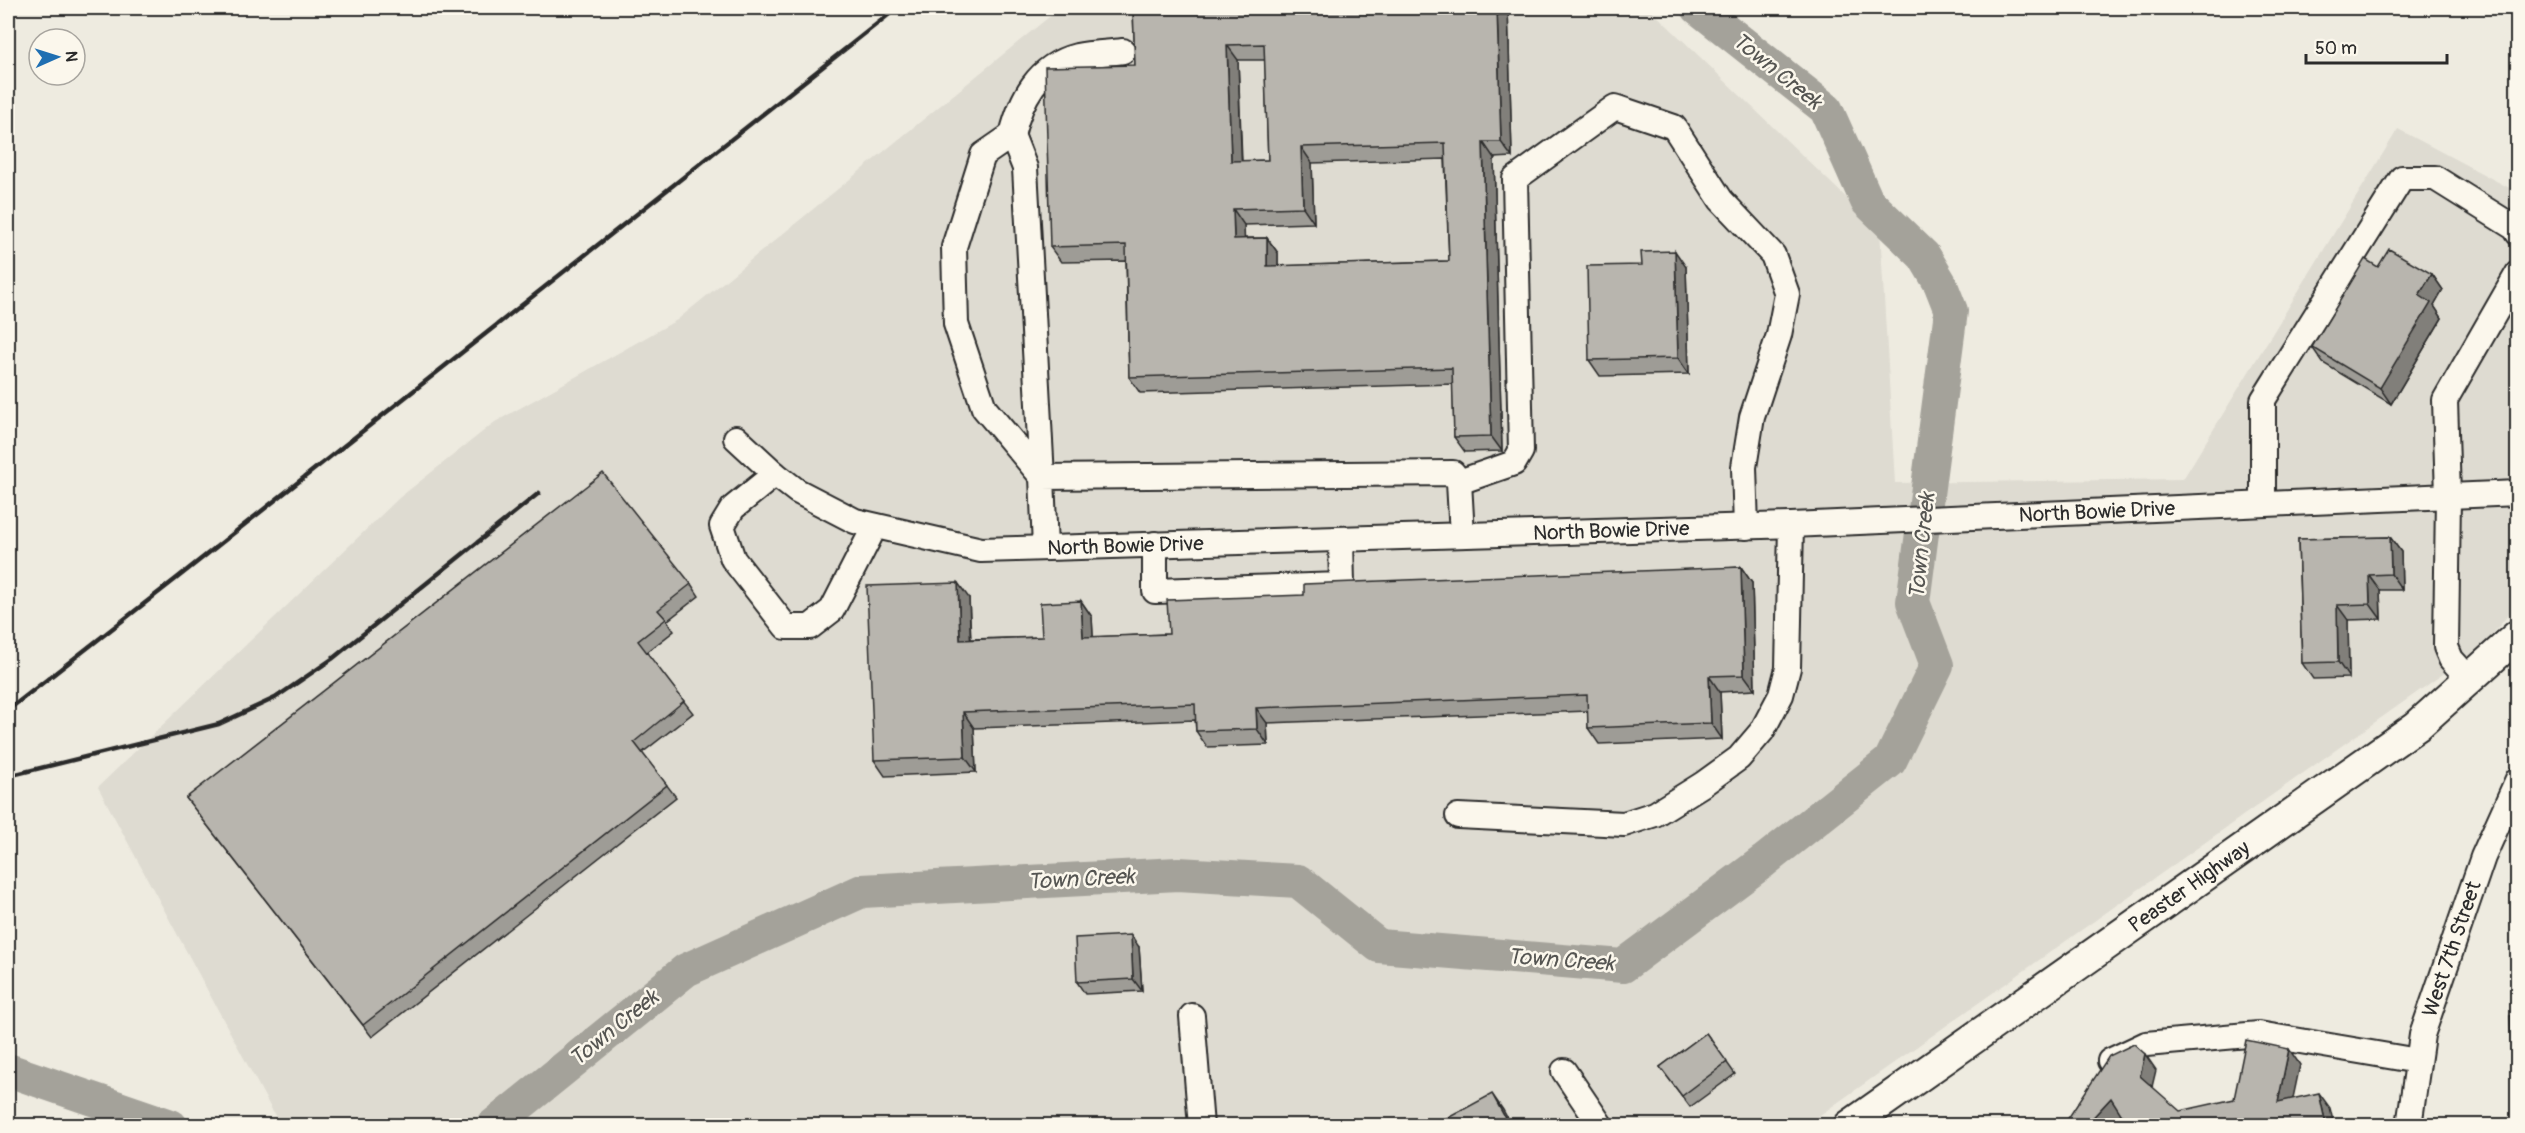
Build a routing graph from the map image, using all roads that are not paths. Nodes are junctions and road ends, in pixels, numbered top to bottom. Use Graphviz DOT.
graph roads {
  1 [pos="1124,51"];
  2 [pos="1012,135"];
  3 [pos="2517,233"];
  4 [pos="2517,273"];
  5 [pos="736,438"];
  6 [pos="775,474"];
  7 [pos="1042,477"];
  8 [pos="1459,482"];
  9 [pos="2517,493"];
  10 [pos="2448,496"];
  11 [pos="2263,504"];
  12 [pos="1791,525"];
  13 [pos="875,526"];
  14 [pos="1746,527"];
  15 [pos="1462,535"];
  16 [pos="1341,539"];
  17 [pos="1155,544"];
  18 [pos="1045,548"];
  19 [pos="2517,635"];
  20 [pos="2469,679"];
  21 [pos="2517,779"];
  22 [pos="1458,816"];
  23 [pos="1192,1016"];
  24 [pos="2418,1061"];
  25 [pos="1564,1071"];
  26 [pos="2098,1080"];
  27 [pos="1201,1125"];
  28 [pos="1601,1125"];
  29 [pos="1849,1125"];
  30 [pos="2409,1125"];
  1 -- 2 [label="street"];
  2 -- 7 [label="street"];
  2 -- 7 [label="street"];
  3 -- 11 [label="street"];
  4 -- 10 [label="street"];
  5 -- 6 [label="street, North Bowie Drive"];
  6 -- 13 [label="street, North Bowie Drive"];
  6 -- 13 [label="street"];
  7 -- 8 [label="street"];
  7 -- 18 [label="street"];
  8 -- 14 [label="street"];
  8 -- 15 [label="street"];
  9 -- 10 [label="street, North Bowie Drive"];
  10 -- 11 [label="street, North Bowie Drive"];
  10 -- 20 [label="street"];
  11 -- 12 [label="street, North Bowie Drive"];
  12 -- 14 [label="street, North Bowie Drive"];
  12 -- 22 [label="street"];
  13 -- 18 [label="street, North Bowie Drive"];
  14 -- 15 [label="street, North Bowie Drive"];
  15 -- 16 [label="street, North Bowie Drive"];
  16 -- 17 [label="street, North Bowie Drive"];
  16 -- 17 [label="street"];
  17 -- 18 [label="street, North Bowie Drive"];
  19 -- 20 [label="main road, Peaster Highway"];
  20 -- 29 [label="main road, Peaster Highway"];
  21 -- 24 [label="street, West 7th Street"];
  23 -- 27 [label="street"];
  24 -- 26 [label="street"];
  24 -- 30 [label="street, West 7th Street"];
  25 -- 28 [label="street"];
}
